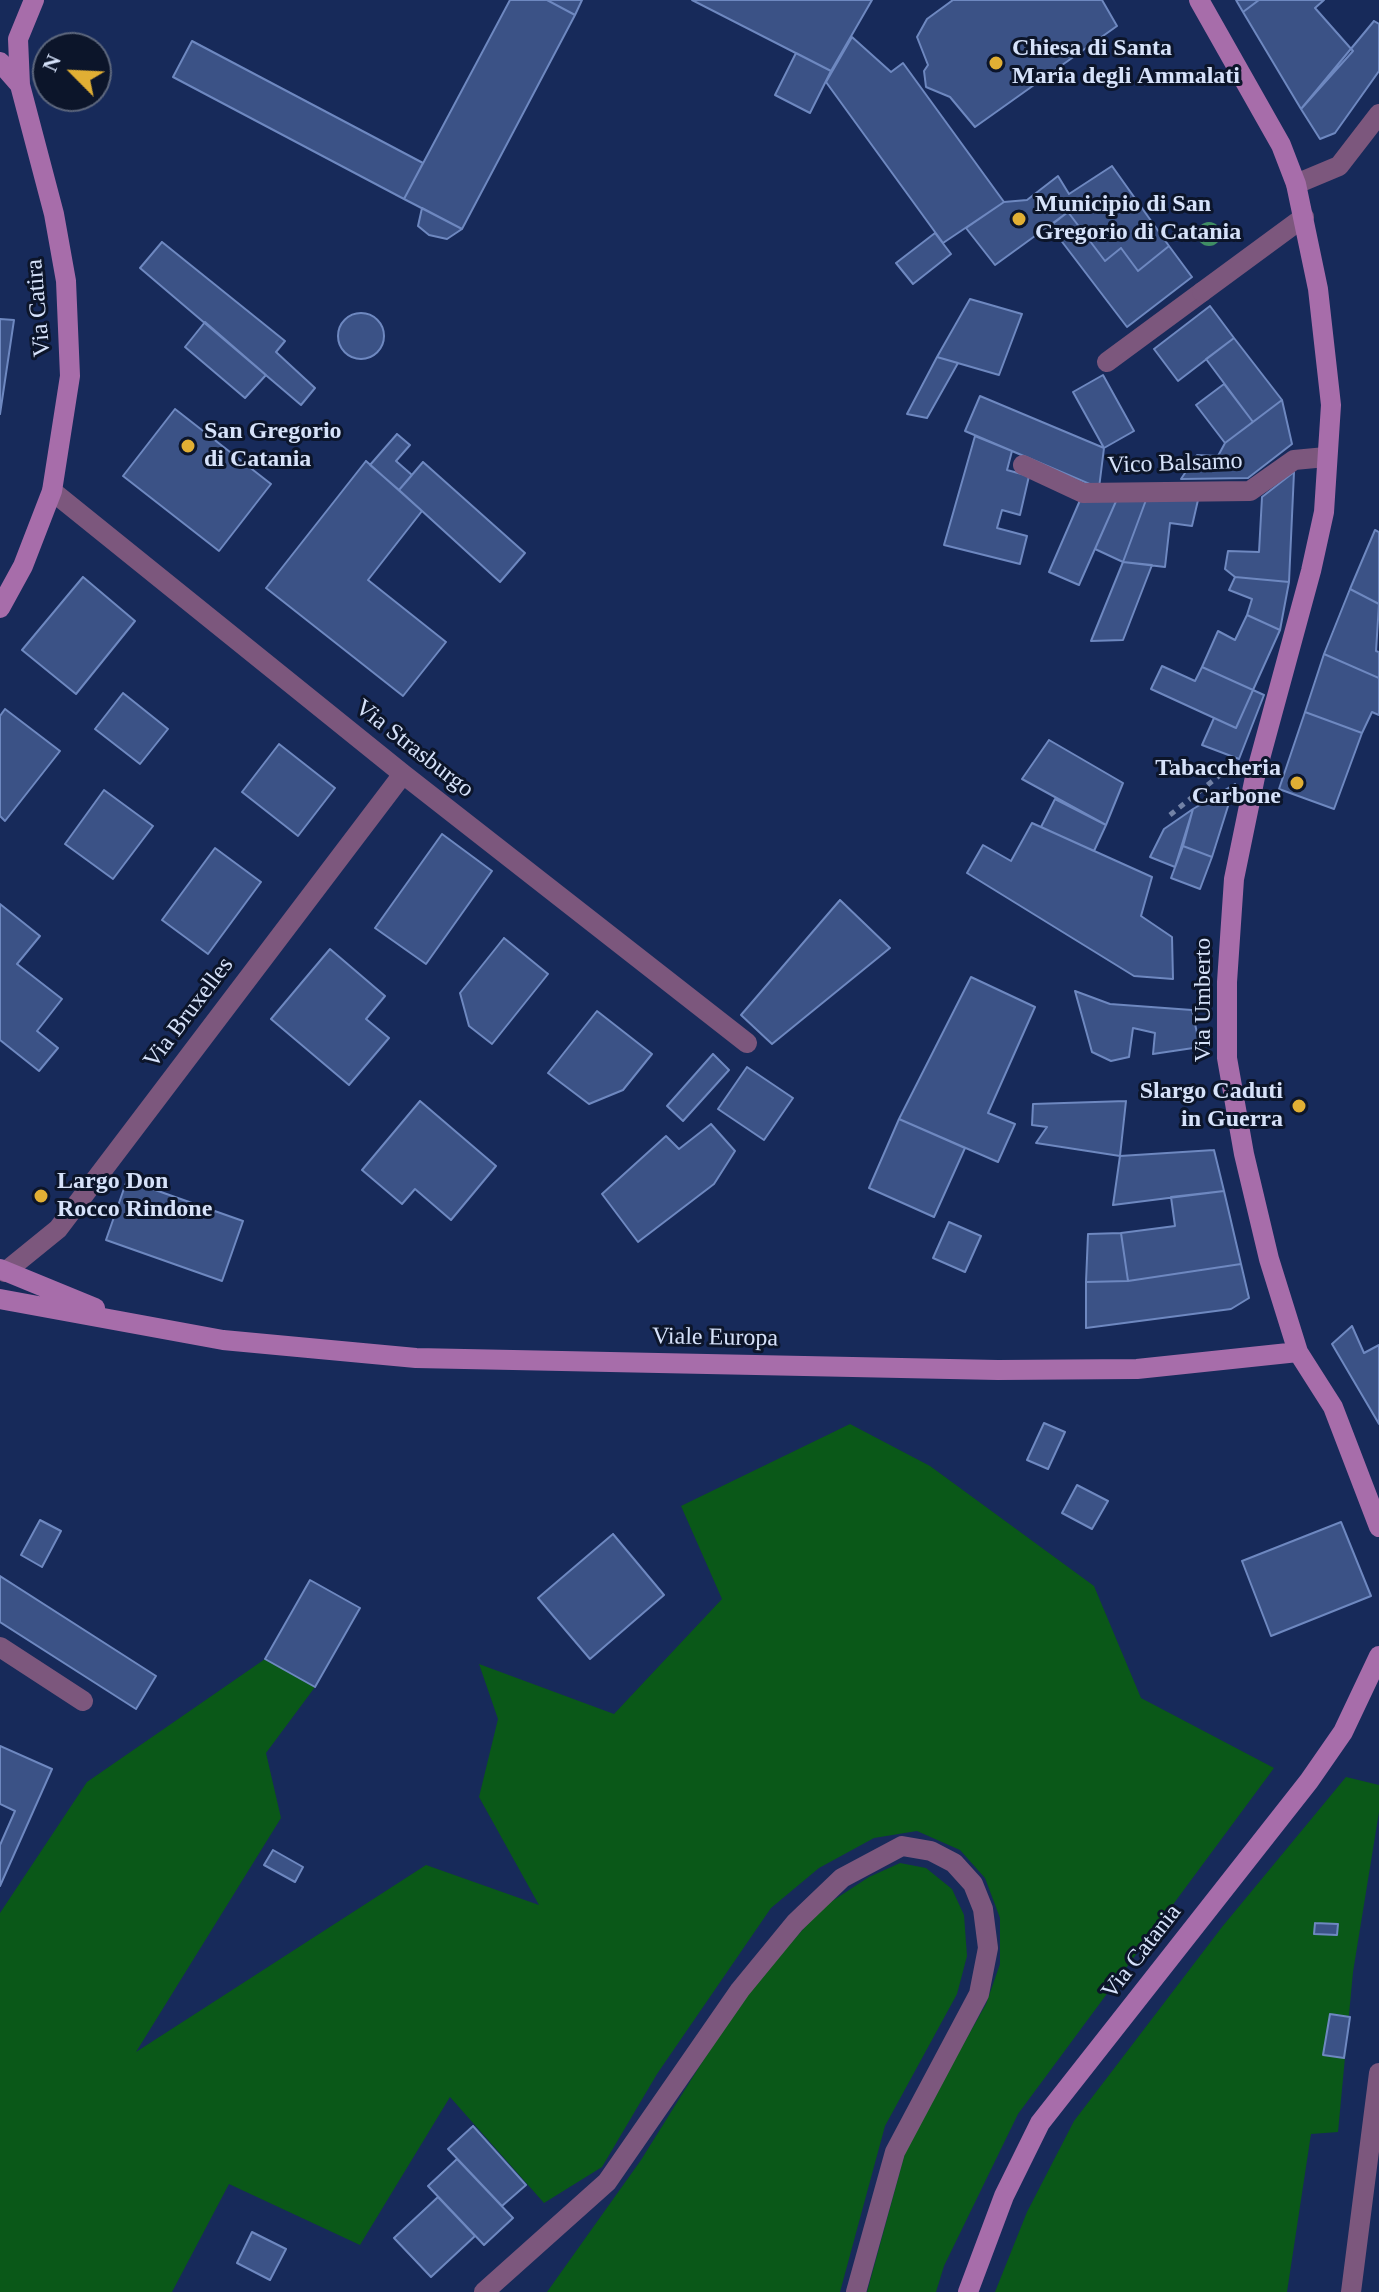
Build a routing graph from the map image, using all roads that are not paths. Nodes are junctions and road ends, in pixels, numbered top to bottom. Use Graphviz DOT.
graph roads {
  1 [pos="34,0"];
  2 [pos="1199,0"];
  3 [pos="0,62"];
  4 [pos="20,85"];
  5 [pos="1379,114"];
  6 [pos="1296,184"];
  7 [pos="1304,217"];
  8 [pos="1107,362"];
  9 [pos="1326,457"];
  10 [pos="1023,465"];
  11 [pos="52,491"];
  12 [pos="0,608"];
  13 [pos="403,774"];
  14 [pos="747,1043"];
  15 [pos="2,1271"];
  16 [pos="3,1306"];
  17 [pos="132,1323"];
  18 [pos="1298,1352"];
  19 [pos="1379,1527"];
  20 [pos="0,1647"];
  21 [pos="1379,1656"];
  22 [pos="83,1701"];
  23 [pos="1379,2073"];
  24 [pos="484,2292"];
  25 [pos="856,2292"];
  26 [pos="968,2292"];
  27 [pos="1351,2292"];
  1 -- 4 [label="main road, Via Catira"];
  2 -- 6 [label="main road, Via Umberto"];
  3 -- 4 [label="main road"];
  4 -- 11 [label="main road, Via Catira"];
  5 -- 6 [label="street"];
  6 -- 7 [label="main road, Via Umberto"];
  7 -- 8 [label="street"];
  7 -- 9 [label="main road, Via Umberto"];
  9 -- 10 [label="street, Vico Balsamo"];
  9 -- 18 [label="main road, Via Umberto"];
  11 -- 12 [label="main road, Via Catira"];
  11 -- 13 [label="street, Via Strasburgo"];
  13 -- 14 [label="street, Via Strasburgo"];
  13 -- 15 [label="street, Via Bruxelles"];
  15 -- 17 [label="main road, Viale Europa"];
  16 -- 17 [label="main road, Viale Europa"];
  17 -- 18 [label="main road, Viale Europa"];
  18 -- 19 [label="main road, Via Umberto"];
  20 -- 22 [label="street"];
  21 -- 26 [label="main road, Via Catania"];
  23 -- 27 [label="street"];
  24 -- 25 [label="street"];
}
